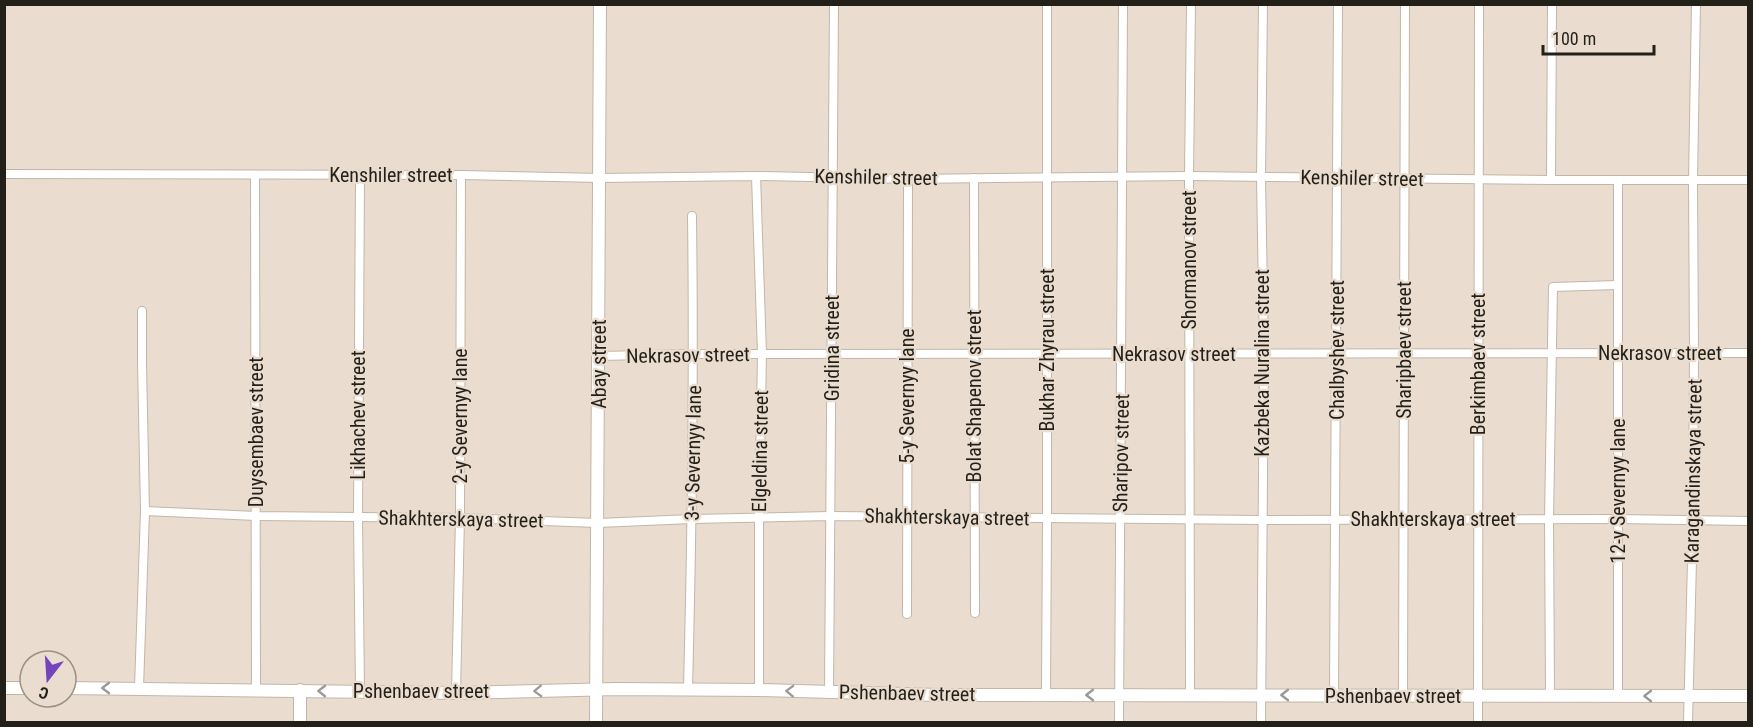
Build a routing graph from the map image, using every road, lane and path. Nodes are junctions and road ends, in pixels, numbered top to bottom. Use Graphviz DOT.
graph roads {
  1 [pos="600,4"];
  2 [pos="834,4"];
  3 [pos="1047,4"];
  4 [pos="1123,4"];
  5 [pos="1191,4"];
  6 [pos="1263,4"];
  7 [pos="1338,4"];
  8 [pos="1405,4"];
  9 [pos="1479,4"];
  10 [pos="1552,4"];
  11 [pos="1696,4"];
  12 [pos="4,174"];
  13 [pos="255,175"];
  14 [pos="360,175"];
  15 [pos="461,175"];
  16 [pos="756,176"];
  17 [pos="832,177"];
  18 [pos="1189,177"];
  19 [pos="1261,177"];
  20 [pos="1338,177"];
  21 [pos="600,178"];
  22 [pos="908,178"];
  23 [pos="974,178"];
  24 [pos="1046,178"];
  25 [pos="1122,178"];
  26 [pos="1404,178"];
  27 [pos="1478,179"];
  28 [pos="1551,180"];
  29 [pos="1618,180"];
  30 [pos="1693,180"];
  31 [pos="1749,180"];
  32 [pos="692,216"];
  33 [pos="1617,285"];
  34 [pos="142,311"];
  35 [pos="1694,353"];
  36 [pos="1749,353"];
  37 [pos="694,354"];
  38 [pos="762,354"];
  39 [pos="832,354"];
  40 [pos="907,354"];
  41 [pos="974,354"];
  42 [pos="1047,354"];
  43 [pos="1122,354"];
  44 [pos="1190,354"];
  45 [pos="1263,354"];
  46 [pos="1337,354"];
  47 [pos="1404,354"];
  48 [pos="1479,354"];
  49 [pos="1551,354"];
  50 [pos="1617,354"];
  51 [pos="599,356"];
  52 [pos="145,511"];
  53 [pos="256,516"];
  54 [pos="831,516"];
  55 [pos="358,517"];
  56 [pos="974,517"];
  57 [pos="460,518"];
  58 [pos="759,518"];
  59 [pos="906,518"];
  60 [pos="692,519"];
  61 [pos="1047,519"];
  62 [pos="1121,519"];
  63 [pos="1189,519"];
  64 [pos="1336,519"];
  65 [pos="1403,519"];
  66 [pos="1549,519"];
  67 [pos="1618,519"];
  68 [pos="1263,520"];
  69 [pos="1477,520"];
  70 [pos="1693,520"];
  71 [pos="1749,521"];
  72 [pos="598,523"];
  73 [pos="975,613"];
  74 [pos="907,614"];
  75 [pos="78,688"];
  76 [pos="139,688"];
  77 [pos="596,689"];
  78 [pos="688,689"];
  79 [pos="255,690"];
  80 [pos="300,690"];
  81 [pos="759,690"];
  82 [pos="360,691"];
  83 [pos="829,692"];
  84 [pos="456,693"];
  85 [pos="1046,695"];
  86 [pos="1120,695"];
  87 [pos="1190,695"];
  88 [pos="1262,695"];
  89 [pos="1334,695"];
  90 [pos="1404,696"];
  91 [pos="1478,696"];
  92 [pos="1550,696"];
  93 [pos="1618,696"];
  94 [pos="1688,696"];
  95 [pos="1749,696"];
  96 [pos="300,723"];
  97 [pos="596,723"];
  98 [pos="1119,723"];
  99 [pos="1261,723"];
  100 [pos="1478,723"];
  101 [pos="1688,723"];
  1 -- 21 [label="main road, Abay street"];
  2 -- 17 [label="street, Gridina street"];
  3 -- 24 [label="street, Bukhar Zhyrau street"];
  4 -- 25 [label="street, Sharipov street"];
  5 -- 18 [label="street, Shormanov street"];
  6 -- 19 [label="street, Kazbeka Nuralina street"];
  7 -- 20 [label="street, Chalbyshev street"];
  8 -- 26 [label="street, Sharipbaev street"];
  9 -- 27 [label="street, Berkimbaev street"];
  10 -- 28 [label="street"];
  11 -- 30 [label="street, Karagandinskaya street"];
  12 -- 13 [label="street, Kenshiler street"];
  13 -- 14 [label="street, Kenshiler street"];
  13 -- 53 [label="street, Duysembaev street"];
  14 -- 15 [label="street, Kenshiler street"];
  14 -- 55 [label="street, Likhachev street"];
  15 -- 21 [label="street, Kenshiler street"];
  15 -- 57 [label="street, 2-y Severnyy lane"];
  16 -- 17 [label="street, Kenshiler street"];
  16 -- 21 [label="street, Kenshiler street"];
  16 -- 38 [label="street, Elgeldina street"];
  17 -- 22 [label="street, Kenshiler street"];
  17 -- 39 [label="street, Gridina street"];
  18 -- 19 [label="street, Kenshiler street"];
  18 -- 25 [label="street, Kenshiler street"];
  18 -- 44 [label="street, Shormanov street"];
  19 -- 20 [label="street, Kenshiler street"];
  19 -- 45 [label="street, Kazbeka Nuralina street"];
  20 -- 26 [label="street, Kenshiler street"];
  20 -- 46 [label="street, Chalbyshev street"];
  21 -- 51 [label="main road, Abay street"];
  22 -- 23 [label="street, Kenshiler street"];
  22 -- 40 [label="street, 5-y Severnyy lane"];
  23 -- 24 [label="street, Kenshiler street"];
  23 -- 41 [label="street, Bolat Shapenov street"];
  24 -- 25 [label="street, Kenshiler street"];
  24 -- 42 [label="street, Bukhar Zhyrau street"];
  25 -- 43 [label="street, Sharipov street"];
  26 -- 27 [label="street, Kenshiler street"];
  26 -- 47 [label="street, Sharipbaev street"];
  27 -- 28 [label="street, Kenshiler street"];
  27 -- 48 [label="street, Berkimbaev street"];
  28 -- 29 [label="street, Kenshiler street"];
  29 -- 30 [label="street, Kenshiler street"];
  29 -- 33 [label="street, 12-y Severnyy lane"];
  30 -- 31 [label="street, Kenshiler street"];
  30 -- 35 [label="street, Karagandinskaya street"];
  32 -- 37 [label="street, 3-y Severnyy lane"];
  33 -- 49 [label="street"];
  33 -- 50 [label="street, 12-y Severnyy lane"];
  34 -- 52 [label="street"];
  35 -- 36 [label="street, Nekrasov street"];
  35 -- 50 [label="street, Nekrasov street"];
  35 -- 70 [label="street, Karagandinskaya street"];
  37 -- 38 [label="street, Nekrasov street"];
  37 -- 51 [label="street, Nekrasov street"];
  37 -- 60 [label="street, 3-y Severnyy lane"];
  38 -- 39 [label="street, Nekrasov street"];
  38 -- 58 [label="street, Elgeldina street"];
  39 -- 40 [label="street, Nekrasov street"];
  39 -- 54 [label="street, Gridina street"];
  40 -- 41 [label="street, Nekrasov street"];
  40 -- 59 [label="street, 5-y Severnyy lane"];
  41 -- 42 [label="street, Nekrasov street"];
  41 -- 56 [label="street, Bolat Shapenov street"];
  42 -- 43 [label="street, Nekrasov street"];
  42 -- 61 [label="street, Bukhar Zhyrau street"];
  43 -- 44 [label="street, Nekrasov street"];
  43 -- 62 [label="street, Sharipov street"];
  44 -- 45 [label="street, Nekrasov street"];
  44 -- 63 [label="street, Shormanov street"];
  45 -- 46 [label="street, Nekrasov street"];
  45 -- 68 [label="street, Kazbeka Nuralina street"];
  46 -- 47 [label="street, Nekrasov street"];
  46 -- 64 [label="street, Chalbyshev street"];
  47 -- 48 [label="street, Nekrasov street"];
  47 -- 65 [label="street, Sharipbaev street"];
  48 -- 49 [label="street, Nekrasov street"];
  48 -- 69 [label="street, Berkimbaev street"];
  49 -- 50 [label="street, Nekrasov street"];
  49 -- 66 [label="street"];
  50 -- 67 [label="street, 12-y Severnyy lane"];
  51 -- 72 [label="main road, Abay street"];
  52 -- 53 [label="street, Shakhterskaya street"];
  52 -- 76 [label="street"];
  53 -- 55 [label="street, Shakhterskaya street"];
  53 -- 79 [label="street, Duysembaev street"];
  54 -- 58 [label="street, Shakhterskaya street"];
  54 -- 59 [label="street, Shakhterskaya street"];
  54 -- 83 [label="street, Gridina street"];
  55 -- 57 [label="street, Shakhterskaya street"];
  55 -- 82 [label="street, Likhachev street"];
  56 -- 59 [label="street, Shakhterskaya street"];
  56 -- 61 [label="street, Shakhterskaya street"];
  56 -- 73 [label="street, Bolat Shapenov street"];
  57 -- 72 [label="street, Shakhterskaya street"];
  57 -- 84 [label="street, 2-y Severnyy lane"];
  58 -- 60 [label="street, Shakhterskaya street"];
  58 -- 81 [label="street, Elgeldina street"];
  59 -- 74 [label="street, 5-y Severnyy lane"];
  60 -- 72 [label="street, Shakhterskaya street"];
  60 -- 78 [label="street, 3-y Severnyy lane"];
  61 -- 62 [label="street, Shakhterskaya street"];
  61 -- 85 [label="street, Bukhar Zhyrau street"];
  62 -- 63 [label="street, Shakhterskaya street"];
  62 -- 86 [label="street, Sharipov street"];
  63 -- 68 [label="street, Shakhterskaya street"];
  63 -- 87 [label="street, Shormanov street"];
  64 -- 65 [label="street, Shakhterskaya street"];
  64 -- 68 [label="street, Shakhterskaya street"];
  64 -- 89 [label="street, Chalbyshev street"];
  65 -- 69 [label="street, Shakhterskaya street"];
  65 -- 90 [label="street, Sharipbaev street"];
  66 -- 67 [label="street, Shakhterskaya street"];
  66 -- 69 [label="street, Shakhterskaya street"];
  66 -- 92 [label="street"];
  67 -- 70 [label="street, Shakhterskaya street"];
  67 -- 93 [label="street, 12-y Severnyy lane"];
  68 -- 88 [label="street, Kazbeka Nuralina street"];
  69 -- 91 [label="street, Berkimbaev street"];
  70 -- 71 [label="street, Shakhterskaya street"];
  70 -- 94 [label="street, Karagandinskaya street"];
  72 -- 77 [label="main road, Abay street"];
  76 -- 75 [label="main road, Pshenbaev street, one-way"];
  76 -- 79 [label="main road, Pshenbaev street"];
  77 -- 78 [label="main road, Pshenbaev street"];
  77 -- 84 [label="main road, Pshenbaev street, one-way"];
  77 -- 97 [label="main road, Abay street"];
  78 -- 81 [label="main road, Pshenbaev street"];
  79 -- 80 [label="main road, Pshenbaev street"];
  82 -- 80 [label="main road, Pshenbaev street, one-way"];
  80 -- 96 [label="main road"];
  83 -- 81 [label="main road, Pshenbaev street, one-way"];
  82 -- 84 [label="main road, Pshenbaev street"];
  83 -- 85 [label="main road, Pshenbaev street"];
  86 -- 85 [label="main road, Pshenbaev street, one-way"];
  86 -- 87 [label="main road, Pshenbaev street"];
  86 -- 98 [label="street, Sharipov street"];
  87 -- 88 [label="main road, Pshenbaev street"];
  89 -- 88 [label="main road, Pshenbaev street, one-way"];
  88 -- 99 [label="street, Kazbeka Nuralina street"];
  89 -- 90 [label="main road, Pshenbaev street"];
  90 -- 91 [label="main road, Pshenbaev street"];
  91 -- 92 [label="main road, Pshenbaev street"];
  91 -- 100 [label="street, Berkimbaev street"];
  92 -- 93 [label="main road, Pshenbaev street"];
  94 -- 93 [label="main road, Pshenbaev street, one-way"];
  94 -- 95 [label="main road, Pshenbaev street"];
  94 -- 101 [label="street, Karagandinskaya street"];
}
